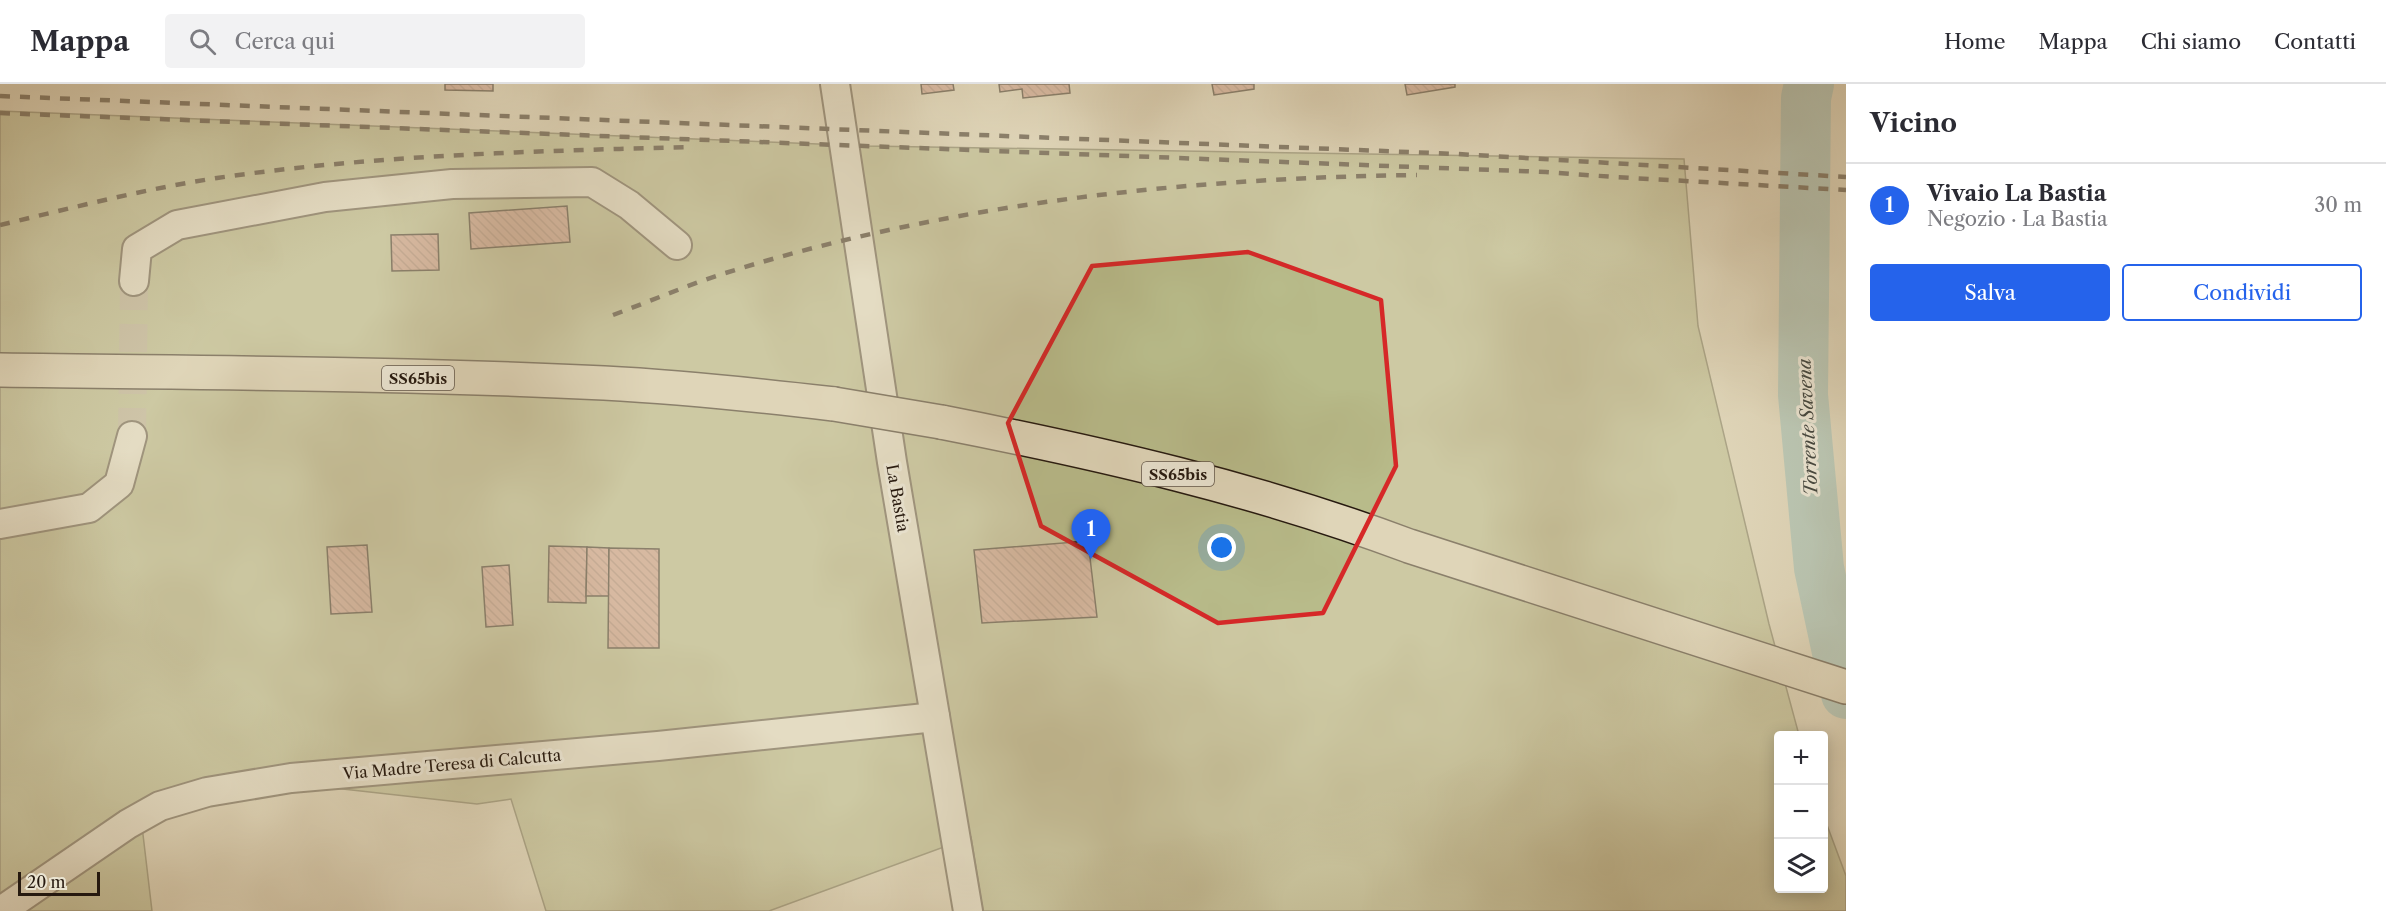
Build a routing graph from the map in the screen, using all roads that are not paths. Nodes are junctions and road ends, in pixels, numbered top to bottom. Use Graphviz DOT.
graph roads {
  1 [pos="836,84"];
  2 [pos="677,245"];
  3 [pos="134,281"];
  4 [pos="0,370"];
  5 [pos="132,436"];
  6 [pos="0,524"];
  7 [pos="1846,687"];
  8 [pos="935,717"];
  9 [pos="1,911"];
  10 [pos="968,911"];
  1 -- 8 [label="street, La Bastia"];
  2 -- 3 [label="street"];
  4 -- 7 [label="main road, SS65bis, bridge"];
  5 -- 6 [label="street"];
  8 -- 9 [label="street, Via Madre Teresa di Calcutta"];
  8 -- 10 [label="street, La Bastia"];
}
